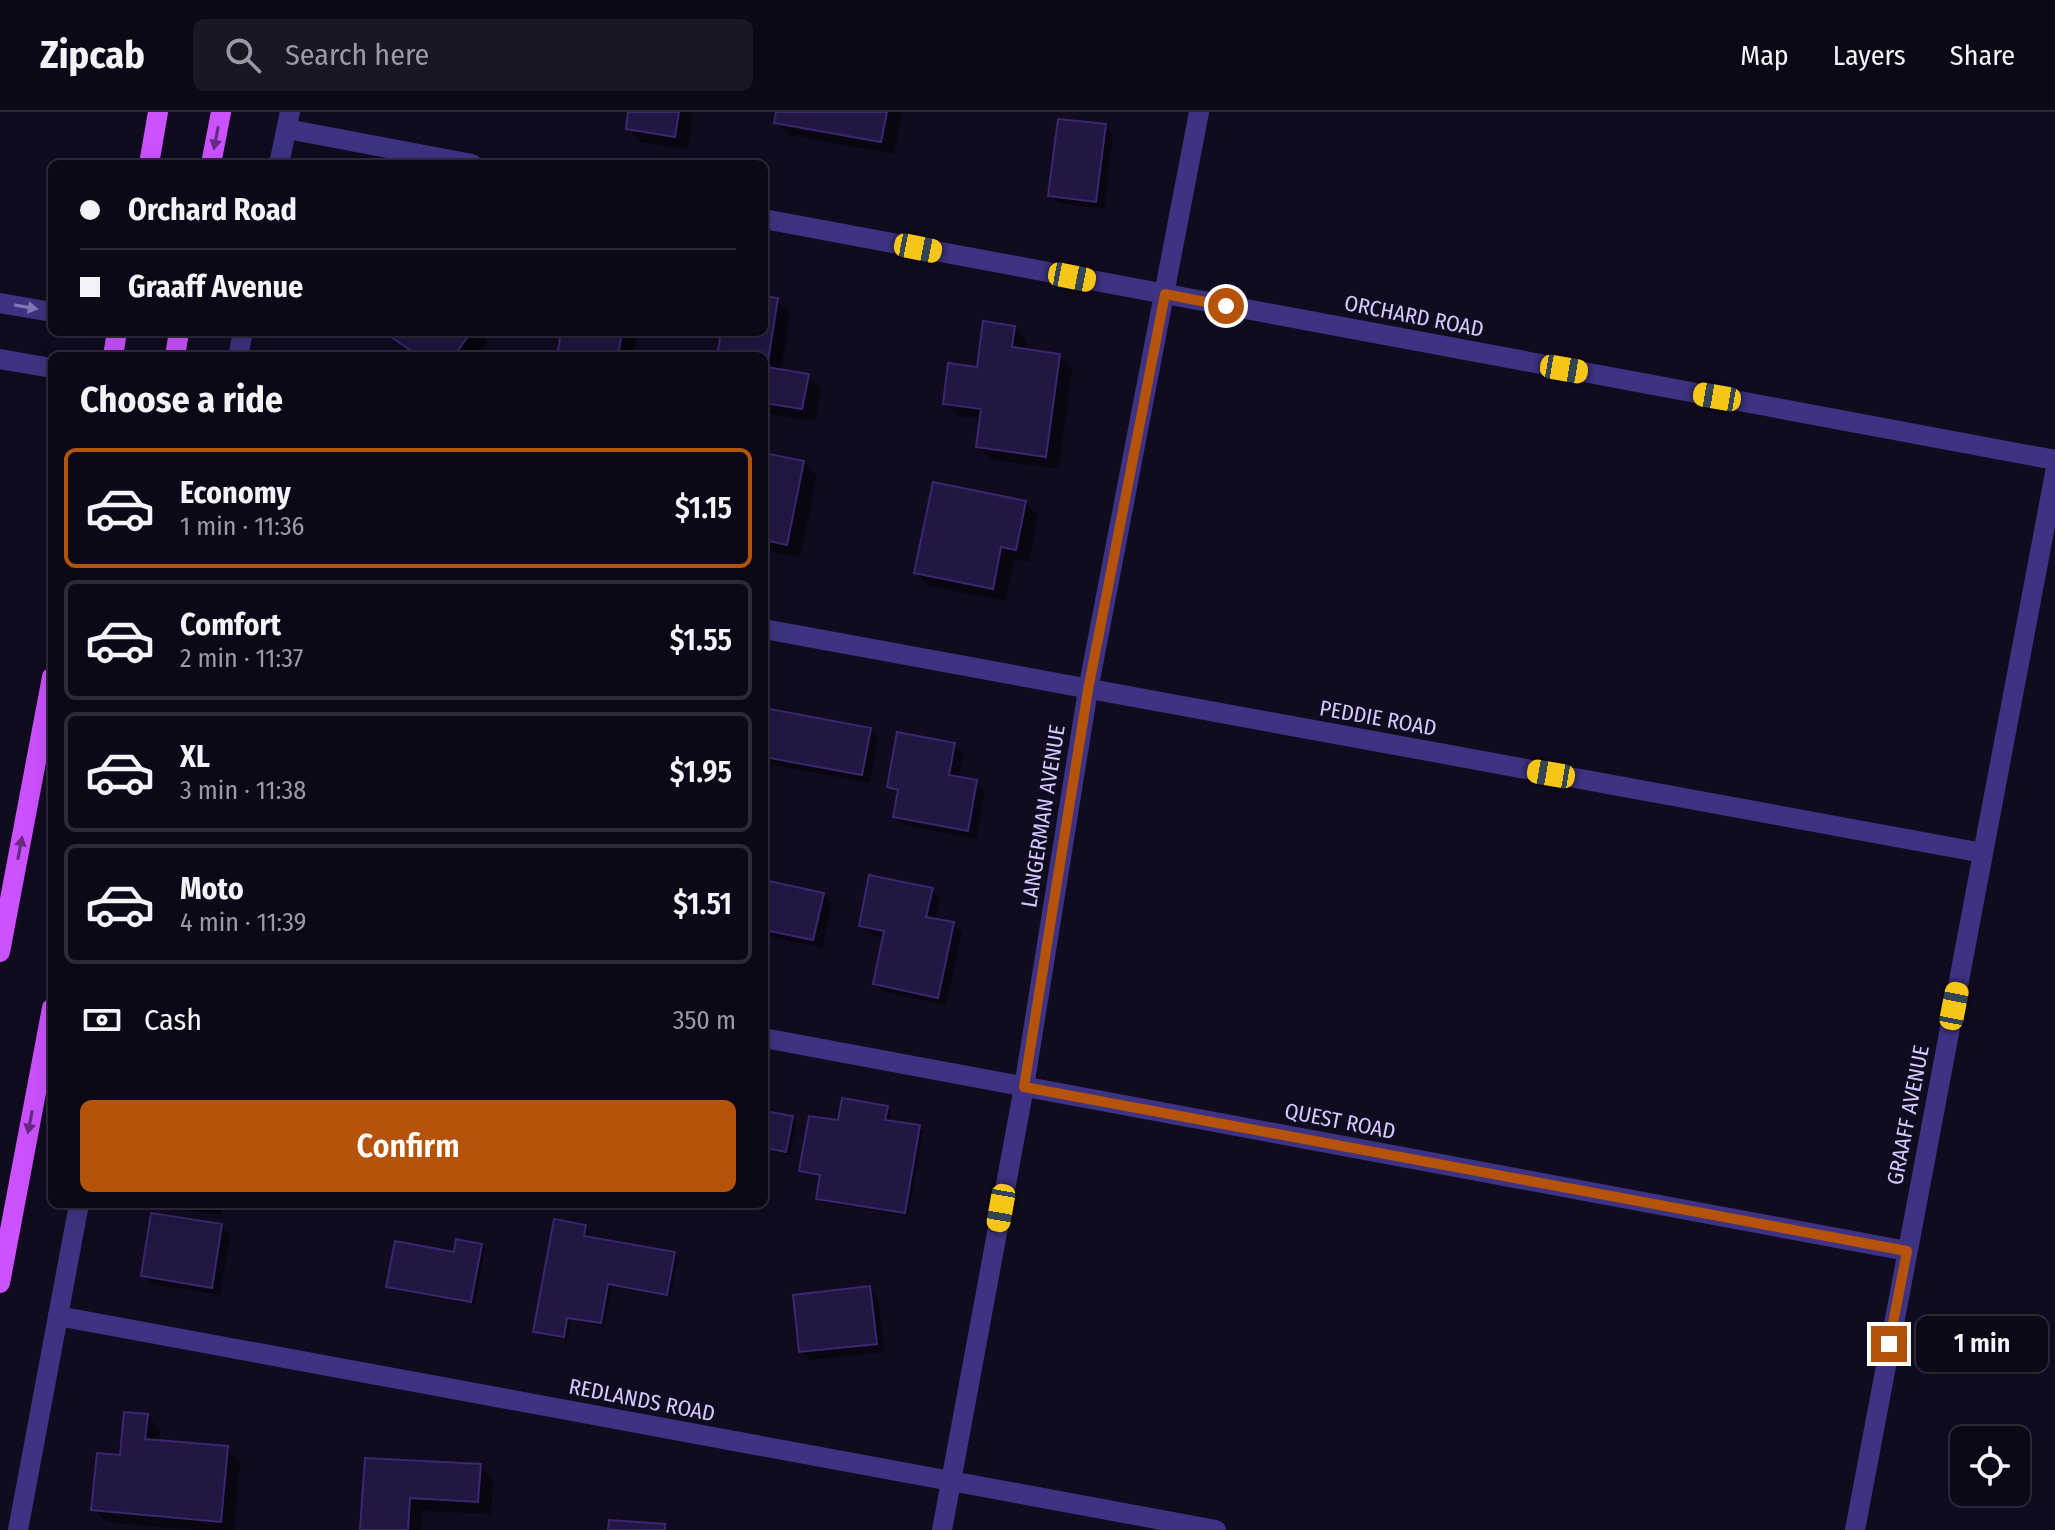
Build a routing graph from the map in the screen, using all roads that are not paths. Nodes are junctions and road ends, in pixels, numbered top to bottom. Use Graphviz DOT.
graph roads {
  1 [pos="158,112"];
  2 [pos="221,112"];
  3 [pos="1199,112"];
  4 [pos="288,121"];
  5 [pos="150,160"];
  6 [pos="212,160"];
  7 [pos="280,160"];
  8 [pos="455,160"];
  9 [pos="768,220"];
  10 [pos="1165,294"];
  11 [pos="0,303"];
  12 [pos="48,311"];
  13 [pos="0,359"];
  14 [pos="48,367"];
  15 [pos="2055,460"];
  16 [pos="2055,473"];
  17 [pos="768,630"];
  18 [pos="1088,690"];
  19 [pos="48,698"];
  20 [pos="1983,853"];
  21 [pos="0,952"];
  22 [pos="48,1029"];
  23 [pos="768,1039"];
  24 [pos="1024,1087"];
  25 [pos="78,1208"];
  26 [pos="1907,1251"];
  27 [pos="0,1283"];
  28 [pos="58,1316"];
  29 [pos="951,1482"];
  30 [pos="18,1530"];
  31 [pos="942,1530"];
  32 [pos="1216,1530"];
  33 [pos="1855,1530"];
  1 -- 5 [label="main road"];
  2 -- 6 [label="main road, one-way"];
  3 -- 10 [label="street, LANGERMAN AVENUE"];
  4 -- 7 [label="street"];
  4 -- 8 [label="street"];
  9 -- 10 [label="street, ORCHARD ROAD"];
  10 -- 15 [label="street, ORCHARD ROAD"];
  10 -- 18 [label="street, LANGERMAN AVENUE"];
  11 -- 12 [label="street, one-way"];
  13 -- 14 [label="street"];
  16 -- 20 [label="street, GRAAFF AVENUE"];
  17 -- 18 [label="street, PEDDIE ROAD"];
  18 -- 20 [label="street, PEDDIE ROAD"];
  18 -- 24 [label="street, LANGERMAN AVENUE"];
  21 -- 19 [label="main road, one-way"];
  20 -- 26 [label="street, GRAAFF AVENUE"];
  22 -- 27 [label="main road, one-way"];
  23 -- 24 [label="street, QUEST ROAD"];
  24 -- 26 [label="street, QUEST ROAD"];
  24 -- 29 [label="street, LANGERMAN AVENUE"];
  25 -- 28 [label="street"];
  26 -- 33 [label="street, GRAAFF AVENUE"];
  28 -- 29 [label="street, REDLANDS ROAD"];
  28 -- 30 [label="street"];
  29 -- 31 [label="street, LANGERMAN AVENUE"];
  29 -- 32 [label="street, REDLANDS ROAD"];
}
